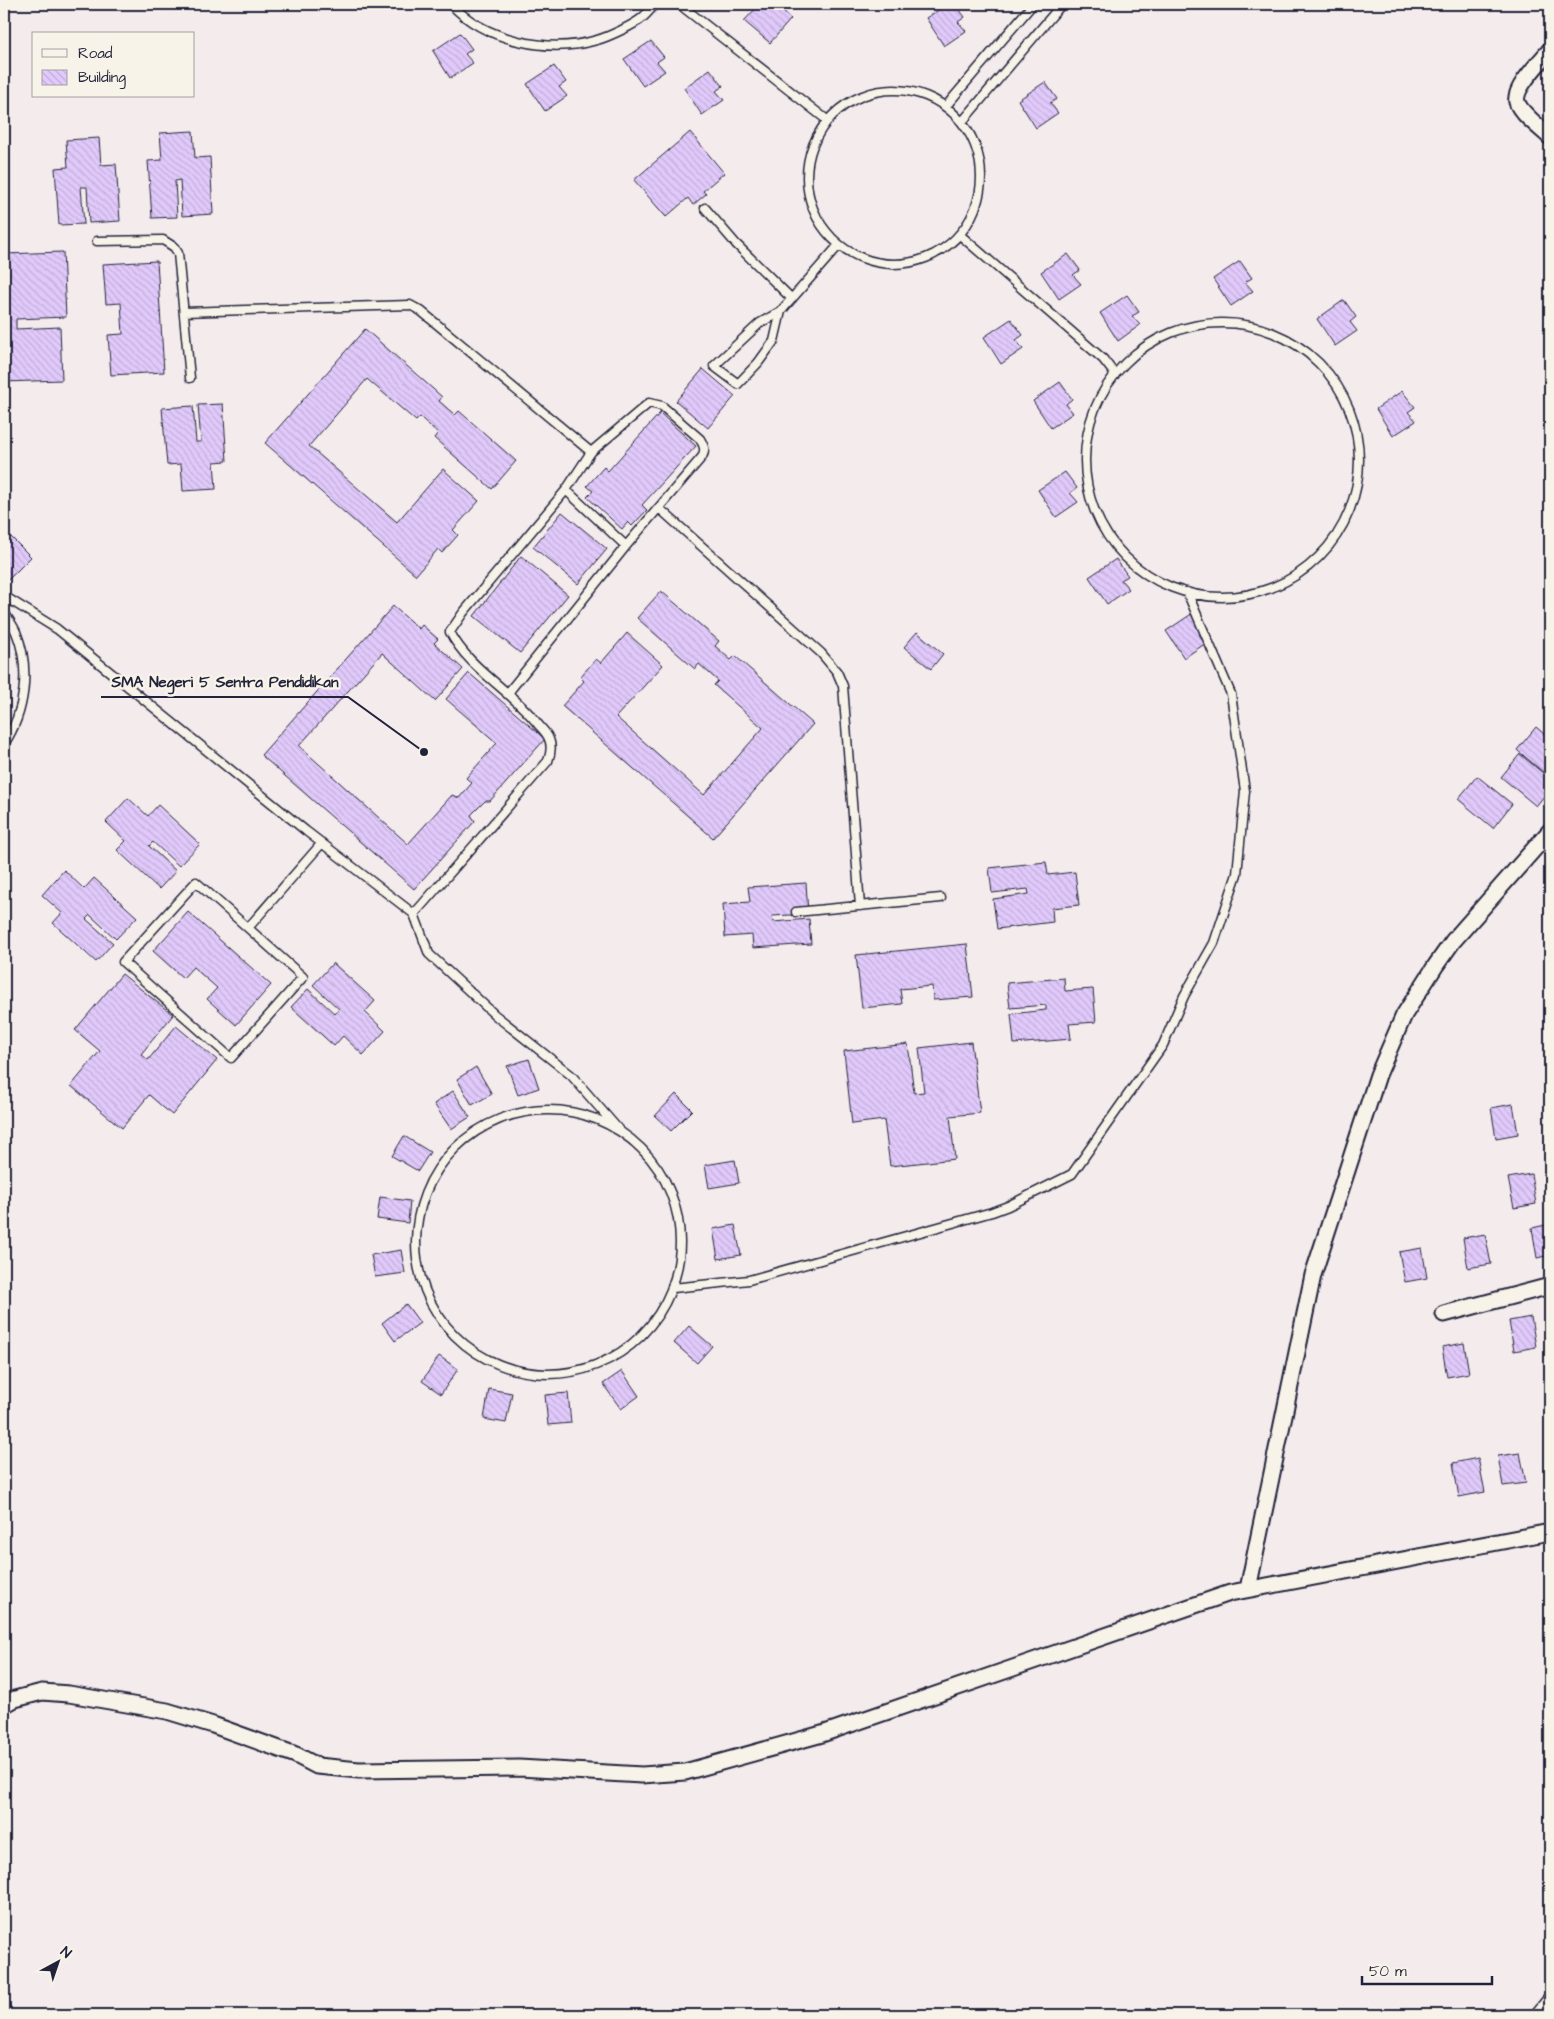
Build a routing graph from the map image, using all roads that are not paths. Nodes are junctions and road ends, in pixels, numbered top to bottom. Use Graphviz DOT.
graph roads {
  1 [pos="451,4"];
  2 [pos="656,4"];
  3 [pos="680,4"];
  4 [pos="1033,4"];
  5 [pos="1062,4"];
  6 [pos="1550,50"];
  7 [pos="946,106"];
  8 [pos="827,120"];
  9 [pos="962,122"];
  10 [pos="1550,137"];
  11 [pos="704,208"];
  12 [pos="960,235"];
  13 [pos="97,241"];
  14 [pos="838,245"];
  15 [pos="792,298"];
  16 [pos="781,311"];
  17 [pos="184,312"];
  18 [pos="1114,373"];
  19 [pos="190,378"];
  20 [pos="592,452"];
  21 [pos="566,490"];
  22 [pos="659,508"];
  23 [pos="626,546"];
  24 [pos="1187,592"];
  25 [pos="4,596"];
  26 [pos="4,612"];
  27 [pos="507,694"];
  28 [pos="4,744"];
  29 [pos="1550,831"];
  30 [pos="322,843"];
  31 [pos="941,898"];
  32 [pos="860,906"];
  33 [pos="796,912"];
  34 [pos="414,914"];
  35 [pos="248,928"];
  36 [pos="620,1131"];
  37 [pos="1550,1286"];
  38 [pos="673,1288"];
  39 [pos="1444,1314"];
  40 [pos="1550,1532"];
  41 [pos="1248,1588"];
  42 [pos="4,1705"];
  43 [pos="1550,2004"];
  44 [pos="1541,2015"];
  1 -- 2 [label="lane"];
  3 -- 8 [label="lane"];
  4 -- 7 [label="lane"];
  5 -- 9 [label="lane"];
  6 -- 10 [label="street"];
  7 -- 8 [label="lane"];
  7 -- 9 [label="lane"];
  8 -- 14 [label="lane"];
  9 -- 12 [label="lane"];
  11 -- 15 [label="lane"];
  12 -- 14 [label="lane"];
  12 -- 18 [label="lane"];
  13 -- 17 [label="lane"];
  14 -- 15 [label="lane"];
  15 -- 16 [label="lane"];
  16 -- 16 [label="lane"];
  17 -- 19 [label="lane"];
  17 -- 20 [label="lane"];
  18 -- 24 [label="lane"];
  18 -- 24 [label="lane"];
  20 -- 21 [label="lane"];
  20 -- 22 [label="lane"];
  21 -- 23 [label="lane"];
  21 -- 27 [label="lane"];
  22 -- 23 [label="lane"];
  22 -- 32 [label="lane"];
  23 -- 27 [label="lane"];
  24 -- 38 [label="lane"];
  25 -- 30 [label="lane"];
  26 -- 28 [label="lane"];
  27 -- 34 [label="lane"];
  29 -- 41 [label="street"];
  30 -- 34 [label="lane"];
  30 -- 35 [label="lane"];
  31 -- 32 [label="lane"];
  32 -- 33 [label="lane"];
  34 -- 36 [label="lane"];
  35 -- 35 [label="lane"];
  36 -- 38 [label="lane"];
  36 -- 38 [label="lane"];
  37 -- 39 [label="street"];
  40 -- 41 [label="street"];
  41 -- 42 [label="street"];
  43 -- 44 [label="street"];
}
